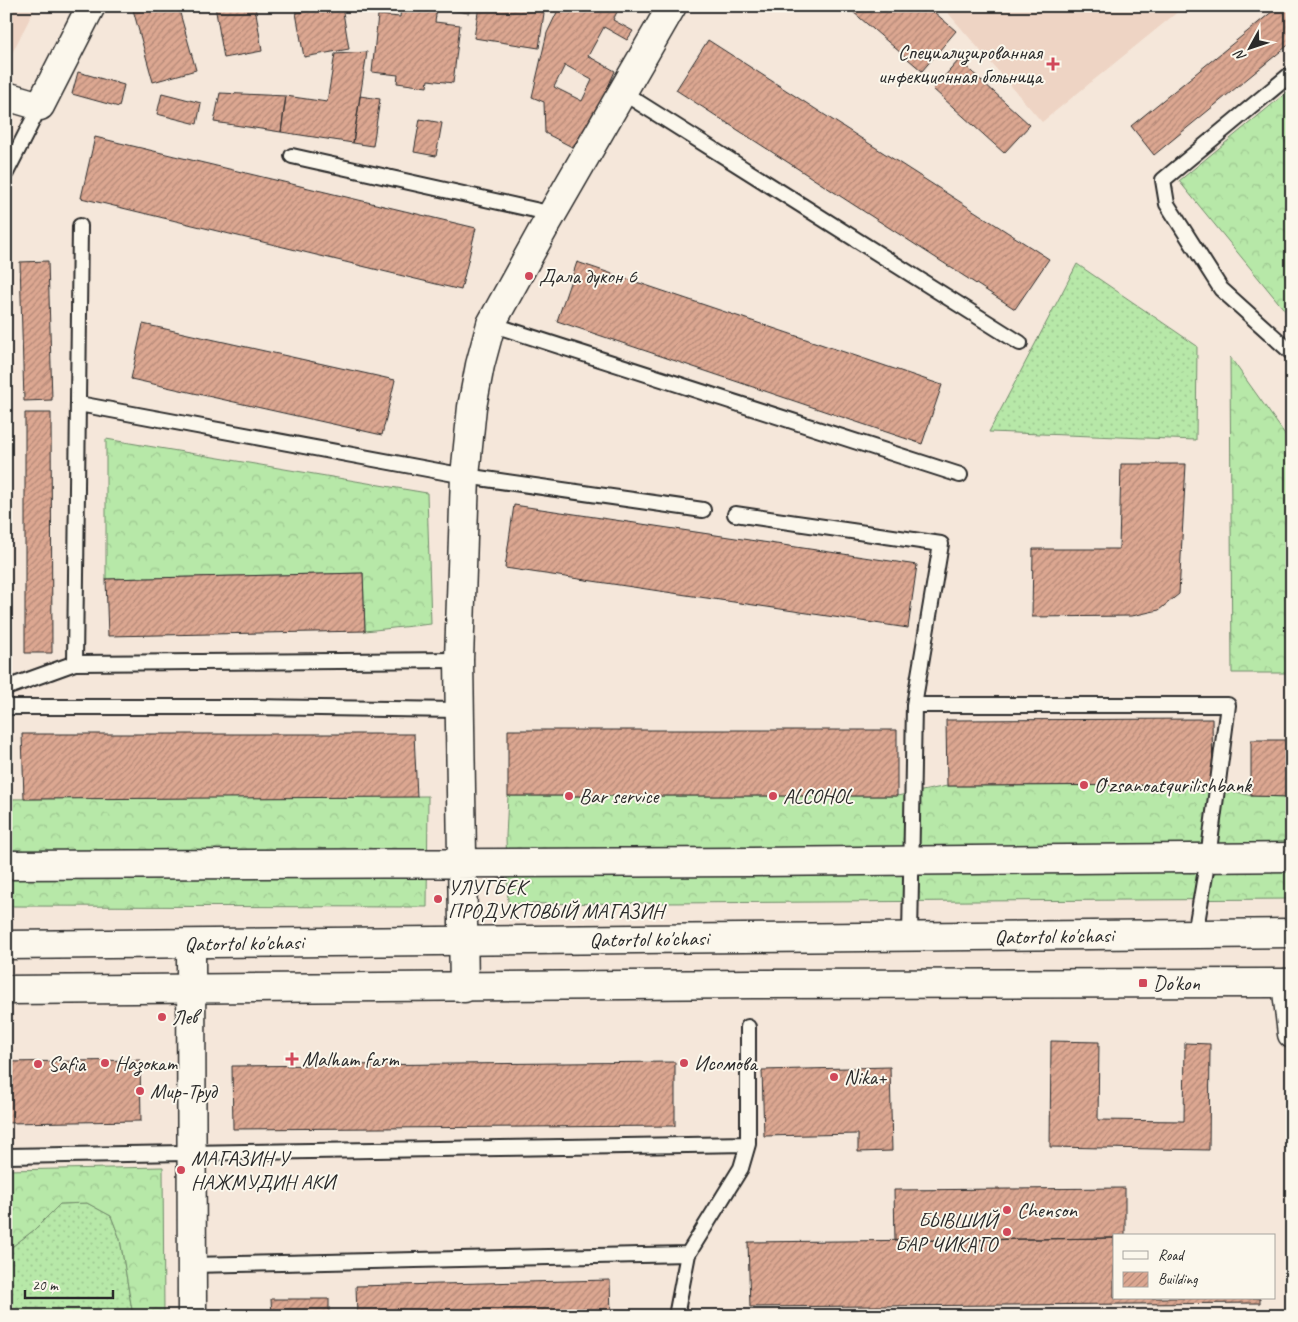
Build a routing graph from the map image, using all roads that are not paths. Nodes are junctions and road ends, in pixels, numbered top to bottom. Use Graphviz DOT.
graph roads {
  1 [pos="91,6"];
  2 [pos="672,6"];
  3 [pos="1292,73"];
  4 [pos="622,92"];
  5 [pos="6,96"];
  6 [pos="40,106"];
  7 [pos="292,156"];
  8 [pos="6,172"];
  9 [pos="553,214"];
  10 [pos="80,226"];
  11 [pos="490,324"];
  12 [pos="1020,343"];
  13 [pos="1292,354"];
  14 [pos="79,404"];
  15 [pos="960,475"];
  16 [pos="465,476"];
  17 [pos="703,510"];
  18 [pos="735,514"];
  19 [pos="459,660"];
  20 [pos="75,663"];
  21 [pos="6,688"];
  22 [pos="914,705"];
  23 [pos="6,707"];
  24 [pos="459,710"];
  25 [pos="1292,857"];
  26 [pos="1208,858"];
  27 [pos="912,860"];
  28 [pos="462,863"];
  29 [pos="6,866"];
  30 [pos="1292,933"];
  31 [pos="1195,934"];
  32 [pos="910,937"];
  33 [pos="462,941"];
  34 [pos="191,944"];
  35 [pos="6,945"];
  36 [pos="1289,983"];
  37 [pos="464,988"];
  38 [pos="191,989"];
  39 [pos="6,990"];
  40 [pos="748,1027"];
  41 [pos="1292,1034"];
  42 [pos="748,1144"];
  43 [pos="191,1154"];
  44 [pos="6,1156"];
  45 [pos="688,1254"];
  46 [pos="192,1265"];
  47 [pos="192,1316"];
  48 [pos="676,1316"];
  1 -- 6 [label="street"];
  2 -- 4 [label="street"];
  3 -- 13 [label="lane"];
  4 -- 9 [label="street"];
  4 -- 12 [label="lane"];
  5 -- 6 [label="street"];
  6 -- 8 [label="lane"];
  7 -- 9 [label="lane"];
  9 -- 11 [label="street"];
  10 -- 14 [label="lane"];
  11 -- 15 [label="lane"];
  11 -- 16 [label="street"];
  14 -- 16 [label="lane"];
  14 -- 20 [label="lane"];
  16 -- 17 [label="lane"];
  16 -- 19 [label="street"];
  18 -- 22 [label="lane"];
  19 -- 20 [label="lane"];
  19 -- 24 [label="street"];
  20 -- 21 [label="lane"];
  22 -- 26 [label="lane"];
  22 -- 27 [label="lane"];
  23 -- 24 [label="lane"];
  24 -- 28 [label="street"];
  25 -- 26 [label="street"];
  26 -- 27 [label="street"];
  26 -- 31 [label="lane"];
  27 -- 28 [label="street"];
  27 -- 32 [label="lane"];
  28 -- 29 [label="street"];
  28 -- 33 [label="street"];
  30 -- 31 [label="street, Qatortol ko'chasi"];
  31 -- 32 [label="street, Qatortol ko'chasi"];
  32 -- 33 [label="street, Qatortol ko'chasi"];
  33 -- 34 [label="street, Qatortol ko'chasi"];
  33 -- 37 [label="street"];
  34 -- 35 [label="street, Qatortol ko'chasi"];
  34 -- 38 [label="street"];
  36 -- 37 [label="street"];
  36 -- 41 [label="street"];
  37 -- 38 [label="street"];
  38 -- 39 [label="street"];
  38 -- 43 [label="street"];
  40 -- 42 [label="lane"];
  42 -- 43 [label="lane"];
  42 -- 45 [label="lane"];
  43 -- 44 [label="lane"];
  43 -- 46 [label="street"];
  45 -- 46 [label="lane"];
  45 -- 48 [label="lane"];
  46 -- 47 [label="street"];
}
